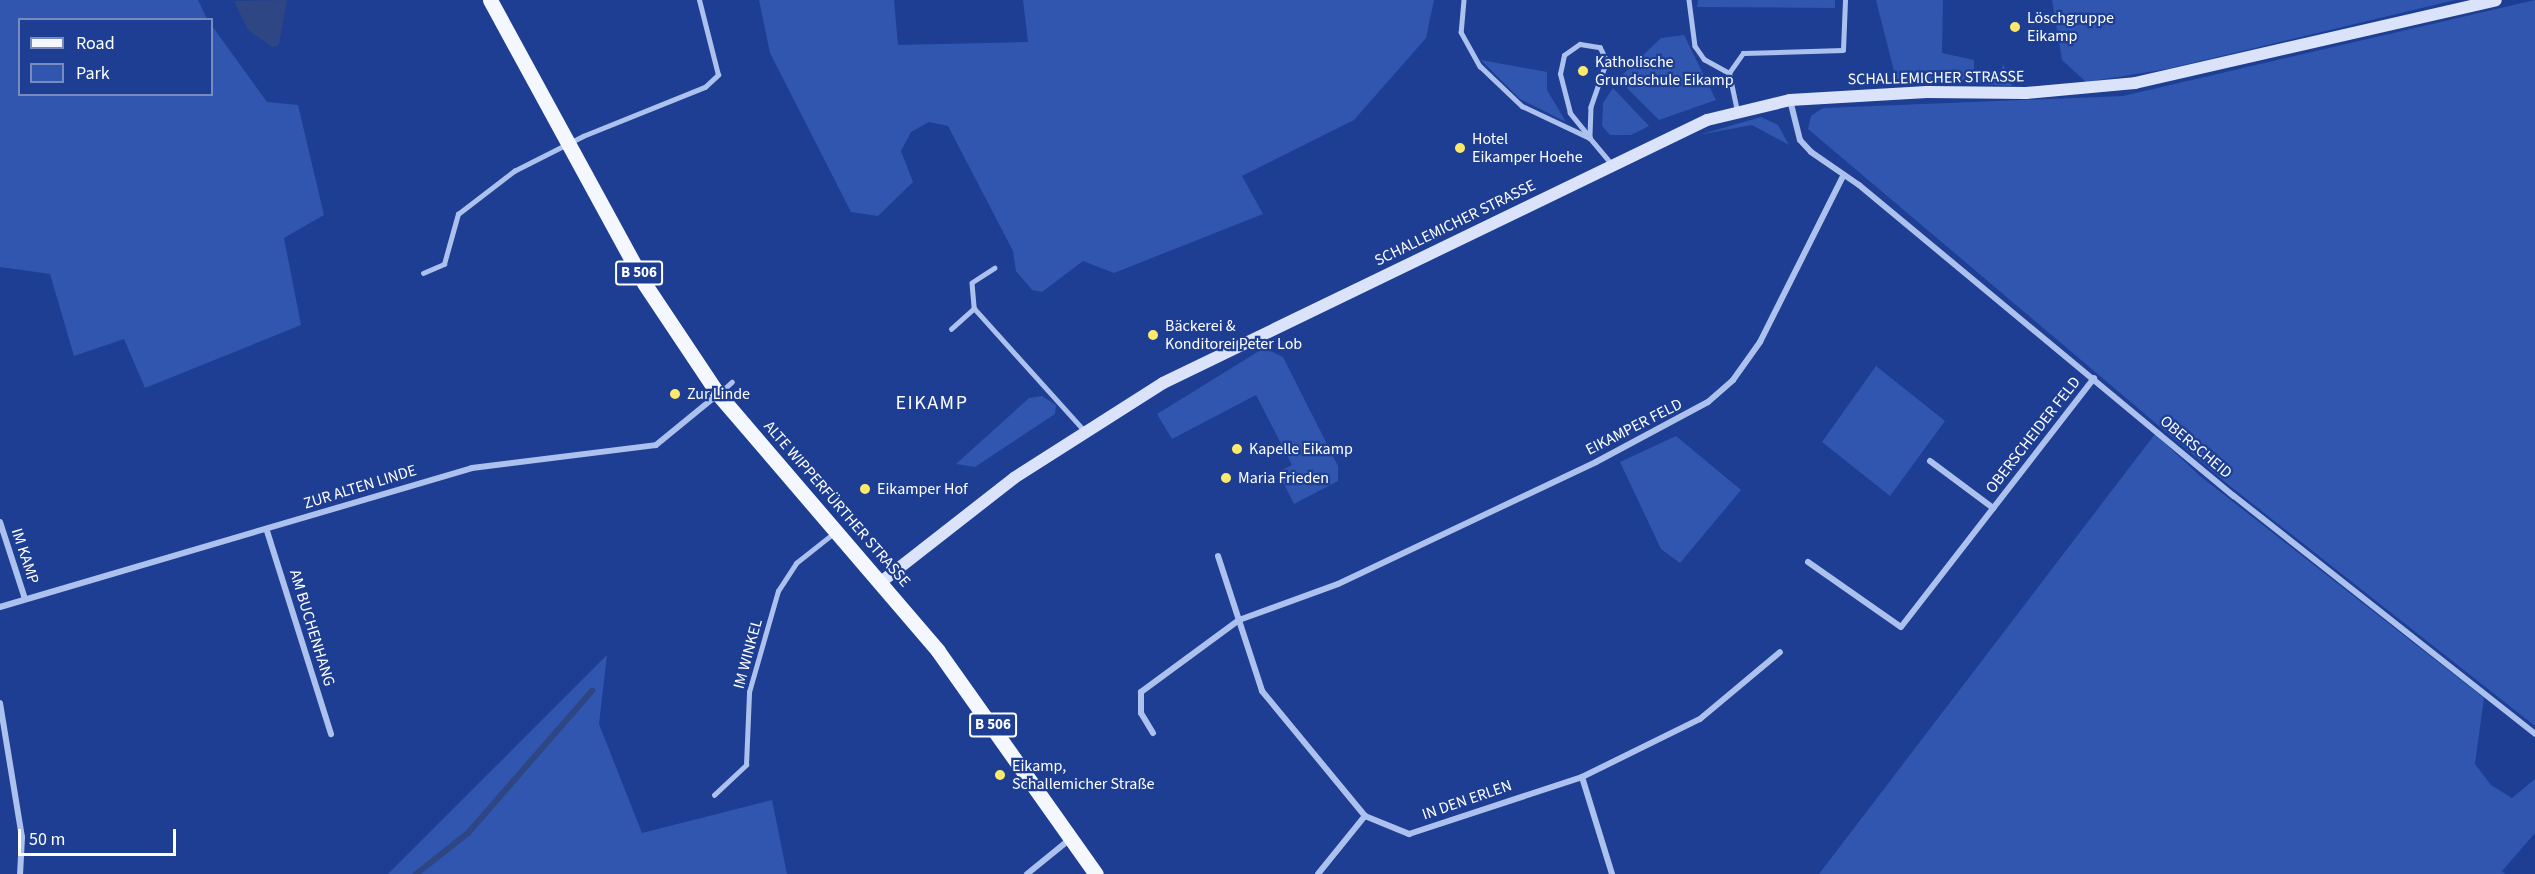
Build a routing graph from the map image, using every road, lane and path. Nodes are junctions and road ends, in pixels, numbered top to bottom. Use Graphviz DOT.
graph roads {
  1 [pos="490,0"];
  2 [pos="699,0"];
  3 [pos="1464,0"];
  4 [pos="1689,0"];
  5 [pos="1845,0"];
  6 [pos="2496,0"];
  7 [pos="1729,73"];
  8 [pos="1790,100"];
  9 [pos="1737,111"];
  10 [pos="1590,138"];
  11 [pos="573,144"];
  12 [pos="1613,165"];
  13 [pos="1843,176"];
  14 [pos="995,268"];
  15 [pos="423,273"];
  16 [pos="974,308"];
  17 [pos="951,329"];
  18 [pos="2094,378"];
  19 [pos="732,382"];
  20 [pos="718,394"];
  21 [pos="1084,430"];
  22 [pos="1930,461"];
  23 [pos="1994,508"];
  24 [pos="0,522"];
  25 [pos="267,531"];
  26 [pos="836,531"];
  27 [pos="1218,556"];
  28 [pos="1808,562"];
  29 [pos="881,582"];
  30 [pos="25,599"];
  31 [pos="0,607"];
  32 [pos="1239,620"];
  33 [pos="1780,652"];
  34 [pos="0,703"];
  35 [pos="331,734"];
  36 [pos="1153,734"];
  37 [pos="2535,734"];
  38 [pos="1582,777"];
  39 [pos="714,795"];
  40 [pos="1365,816"];
  41 [pos="1070,838"];
  42 [pos="20,874"];
  43 [pos="1027,874"];
  44 [pos="1096,874"];
  45 [pos="1318,874"];
  46 [pos="1612,874"];
  1 -- 11 [label="main road, ALTE WIPPERFÜRTHER STRASSE / B 506"];
  2 -- 11 [label="lane"];
  3 -- 10 [label="lane"];
  4 -- 7 [label="lane"];
  5 -- 7 [label="lane"];
  6 -- 8 [label="street, SCHALLEMICHER STRASSE"];
  7 -- 9 [label="lane"];
  8 -- 9 [label="street, SCHALLEMICHER STRASSE"];
  8 -- 13 [label="street"];
  9 -- 12 [label="street, SCHALLEMICHER STRASSE"];
  10 -- 10 [label="lane"];
  10 -- 12 [label="lane"];
  11 -- 15 [label="lane"];
  11 -- 20 [label="main road, ALTE WIPPERFÜRTHER STRASSE / B 506"];
  12 -- 21 [label="street, SCHALLEMICHER STRASSE"];
  13 -- 18 [label="street, OBERSCHEID"];
  13 -- 32 [label="street, EIKAMPER FELD"];
  14 -- 16 [label="lane"];
  16 -- 17 [label="lane"];
  16 -- 21 [label="lane"];
  18 -- 23 [label="street, OBERSCHEIDER FELD"];
  18 -- 37 [label="street, OBERSCHEID"];
  19 -- 20 [label="lane"];
  20 -- 25 [label="street, ZUR ALTEN LINDE"];
  20 -- 26 [label="main road, ALTE WIPPERFÜRTHER STRASSE / B 506"];
  21 -- 29 [label="street, SCHALLEMICHER STRASSE"];
  22 -- 23 [label="street, OBERSCHEIDER FELD"];
  23 -- 28 [label="street, OBERSCHEIDER FELD"];
  24 -- 30 [label="street, IM KAMP"];
  25 -- 30 [label="street, ZUR ALTEN LINDE"];
  25 -- 35 [label="street, AM BUCHENHANG"];
  26 -- 29 [label="main road, ALTE WIPPERFÜRTHER STRASSE / B 506"];
  26 -- 39 [label="lane, IM WINKEL"];
  27 -- 32 [label="street"];
  29 -- 41 [label="main road, ALTE WIPPERFÜRTHER STRASSE / B 506"];
  30 -- 31 [label="street, ZUR ALTEN LINDE"];
  32 -- 36 [label="street, EIKAMPER FELD"];
  32 -- 40 [label="street"];
  33 -- 38 [label="street, IN DEN ERLEN"];
  34 -- 42 [label="street"];
  38 -- 40 [label="street, IN DEN ERLEN"];
  38 -- 46 [label="street"];
  40 -- 45 [label="street"];
  41 -- 43 [label="street"];
  41 -- 44 [label="main road, ALTE WIPPERFÜRTHER STRASSE / B 506"];
}
